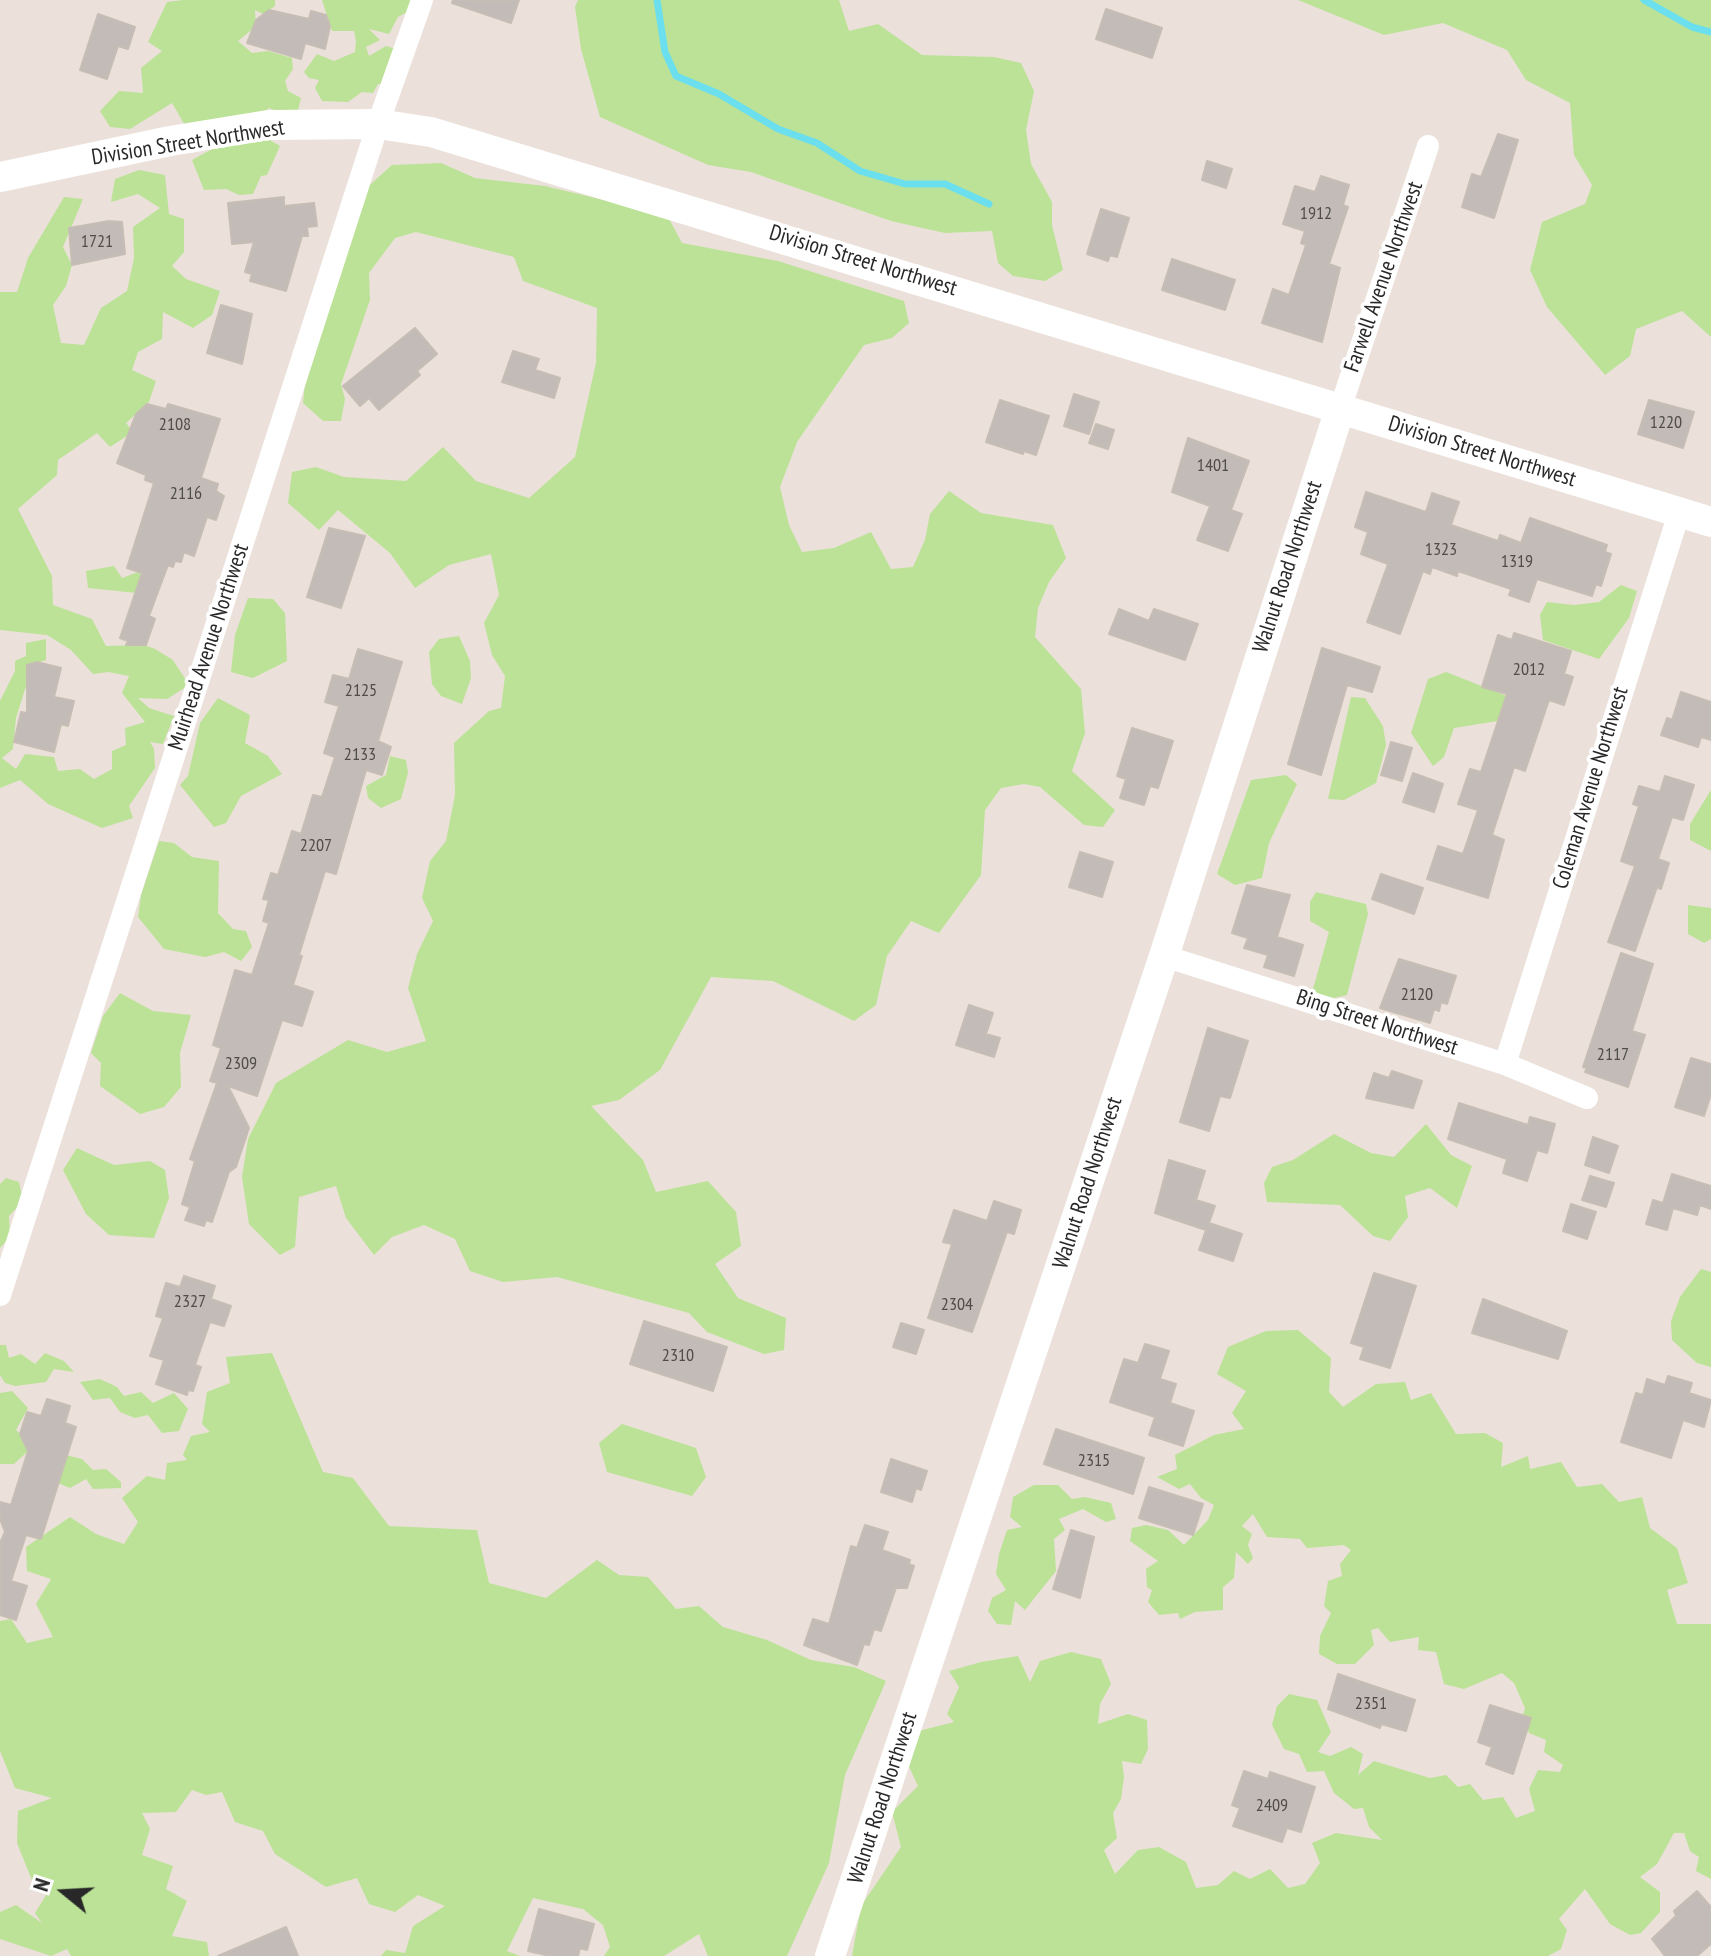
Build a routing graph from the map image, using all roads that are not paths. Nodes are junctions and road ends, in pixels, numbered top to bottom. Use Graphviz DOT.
graph roads {
  1 [pos="422,0"];
  2 [pos="378,124"];
  3 [pos="1428,146"];
  4 [pos="0,177"];
  5 [pos="1340,409"];
  6 [pos="1679,513"];
  7 [pos="1711,522"];
  8 [pos="1164,956"];
  9 [pos="1505,1064"];
  10 [pos="1587,1098"];
  11 [pos="0,1295"];
  12 [pos="830,1956"];
  1 -- 2 [label="street, Muirhead Avenue Northwest"];
  2 -- 4 [label="street, Division Street Northwest"];
  2 -- 5 [label="street, Division Street Northwest"];
  2 -- 11 [label="street, Muirhead Avenue Northwest"];
  3 -- 5 [label="street, Farwell Avenue Northwest"];
  5 -- 6 [label="street, Division Street Northwest"];
  5 -- 8 [label="street, Walnut Road Northwest"];
  6 -- 7 [label="street, Division Street Northwest"];
  6 -- 9 [label="street, Coleman Avenue Northwest"];
  8 -- 9 [label="street, Bing Street Northwest"];
  8 -- 12 [label="street, Walnut Road Northwest"];
  9 -- 10 [label="street, Bing Street Northwest"];
}
